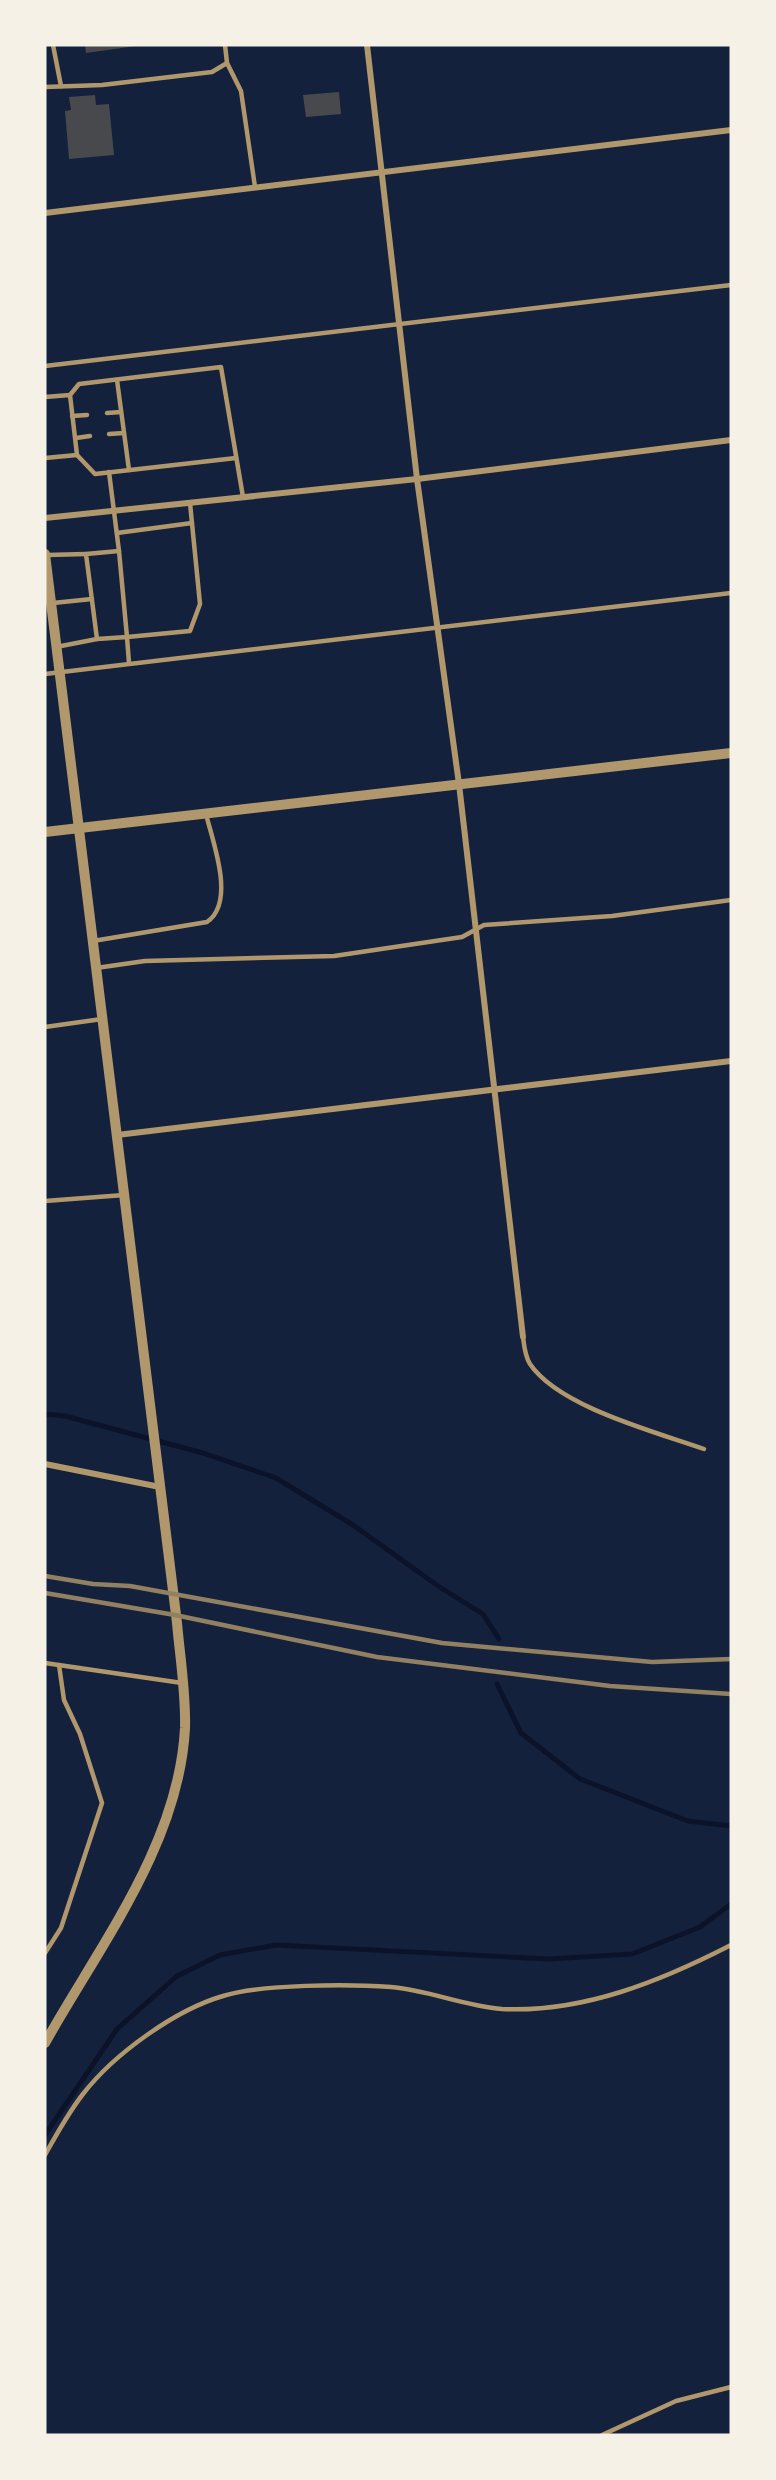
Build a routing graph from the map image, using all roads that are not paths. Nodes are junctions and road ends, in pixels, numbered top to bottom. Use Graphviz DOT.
graph roads {
  1 [pos="53,45"];
  2 [pos="225,45"];
  3 [pos="367,45"];
  4 [pos="227,63"];
  5 [pos="61,86"];
  6 [pos="45,87"];
  7 [pos="731,130"];
  8 [pos="381,171"];
  9 [pos="255,187"];
  10 [pos="45,213"];
  11 [pos="731,285"];
  12 [pos="399,324"];
  13 [pos="45,366"];
  14 [pos="117,380"];
  15 [pos="70,395"];
  16 [pos="45,397"];
  17 [pos="121,412"];
  18 [pos="107,413"];
  19 [pos="87,415"];
  20 [pos="72,416"];
  21 [pos="124,433"];
  22 [pos="109,434"];
  23 [pos="90,436"];
  24 [pos="76,438"];
  25 [pos="731,440"];
  26 [pos="77,455"];
  27 [pos="45,458"];
  28 [pos="236,458"];
  29 [pos="129,470"];
  30 [pos="109,472"];
  31 [pos="417,479"];
  32 [pos="243,497"];
  33 [pos="190,503"];
  34 [pos="114,511"];
  35 [pos="45,519"];
  36 [pos="192,523"];
  37 [pos="117,533"];
  38 [pos="119,551"];
  39 [pos="86,554"];
  40 [pos="45,555"];
  41 [pos="731,593"];
  42 [pos="92,598"];
  43 [pos="51,604"];
  44 [pos="437,628"];
  45 [pos="127,637"];
  46 [pos="97,639"];
  47 [pos="56,647"];
  48 [pos="129,663"];
  49 [pos="59,671"];
  50 [pos="45,674"];
  51 [pos="731,753"];
  52 [pos="459,784"];
  53 [pos="206,813"];
  54 [pos="79,828"];
  55 [pos="45,832"];
  56 [pos="731,900"];
  57 [pos="475,929"];
  58 [pos="93,941"];
  59 [pos="96,968"];
  60 [pos="102,1019"];
  61 [pos="45,1027"];
  62 [pos="731,1061"];
  63 [pos="494,1091"];
  64 [pos="117,1135"];
  65 [pos="124,1195"];
  66 [pos="45,1201"];
  67 [pos="523,1337"];
  68 [pos="704,1449"];
  69 [pos="45,1464"];
  70 [pos="161,1487"];
  71 [pos="45,1662"];
  72 [pos="59,1665"];
  73 [pos="183,1684"];
  74 [pos="731,1945"];
  75 [pos="45,1953"];
  76 [pos="48,2030"];
  77 [pos="45,2043"];
  78 [pos="45,2156"];
  79 [pos="731,2387"];
  80 [pos="602,2435"];
  1 -- 5 [label="lane"];
  2 -- 4 [label="lane"];
  3 -- 8 [label="street"];
  4 -- 5 [label="lane"];
  4 -- 9 [label="lane"];
  5 -- 6 [label="lane"];
  7 -- 8 [label="street"];
  8 -- 9 [label="street"];
  8 -- 12 [label="street"];
  9 -- 10 [label="street"];
  11 -- 12 [label="lane"];
  12 -- 13 [label="lane"];
  12 -- 31 [label="street"];
  14 -- 15 [label="lane"];
  14 -- 17 [label="lane"];
  14 -- 28 [label="lane"];
  15 -- 16 [label="lane"];
  15 -- 20 [label="lane"];
  17 -- 18 [label="lane"];
  17 -- 21 [label="lane"];
  19 -- 20 [label="lane"];
  20 -- 24 [label="lane"];
  21 -- 22 [label="lane"];
  21 -- 29 [label="lane"];
  23 -- 24 [label="lane"];
  24 -- 26 [label="lane"];
  25 -- 31 [label="street"];
  26 -- 27 [label="lane"];
  26 -- 30 [label="lane"];
  28 -- 29 [label="lane"];
  28 -- 32 [label="lane"];
  29 -- 30 [label="lane"];
  30 -- 34 [label="lane"];
  31 -- 32 [label="street"];
  31 -- 44 [label="street"];
  32 -- 33 [label="street"];
  33 -- 34 [label="street"];
  33 -- 36 [label="lane"];
  34 -- 35 [label="street"];
  34 -- 37 [label="lane"];
  36 -- 37 [label="lane"];
  36 -- 45 [label="lane"];
  37 -- 38 [label="lane"];
  38 -- 39 [label="lane"];
  38 -- 45 [label="lane"];
  39 -- 40 [label="lane"];
  39 -- 42 [label="lane"];
  40 -- 43 [label="street"];
  41 -- 44 [label="lane"];
  42 -- 43 [label="lane"];
  42 -- 46 [label="lane"];
  43 -- 47 [label="street"];
  44 -- 48 [label="lane"];
  44 -- 52 [label="street"];
  45 -- 46 [label="lane"];
  45 -- 48 [label="lane"];
  46 -- 47 [label="lane"];
  47 -- 49 [label="street"];
  48 -- 49 [label="lane"];
  49 -- 50 [label="lane"];
  49 -- 54 [label="street"];
  51 -- 52 [label="street"];
  52 -- 53 [label="street"];
  52 -- 57 [label="street"];
  53 -- 54 [label="street"];
  53 -- 58 [label="lane"];
  54 -- 55 [label="street"];
  54 -- 58 [label="street"];
  56 -- 57 [label="lane"];
  57 -- 59 [label="lane"];
  57 -- 63 [label="street"];
  58 -- 59 [label="street"];
  59 -- 60 [label="street"];
  60 -- 61 [label="lane"];
  60 -- 64 [label="street"];
  62 -- 63 [label="street"];
  63 -- 64 [label="street"];
  63 -- 67 [label="street"];
  64 -- 65 [label="street"];
  65 -- 66 [label="lane"];
  65 -- 70 [label="street"];
  67 -- 68 [label="lane"];
  69 -- 70 [label="street"];
  70 -- 73 [label="street"];
  71 -- 72 [label="lane"];
  72 -- 73 [label="lane"];
  72 -- 75 [label="lane"];
  73 -- 76 [label="street"];
  74 -- 78 [label="lane"];
  76 -- 77 [label="street"];
  79 -- 80 [label="lane"];
}
